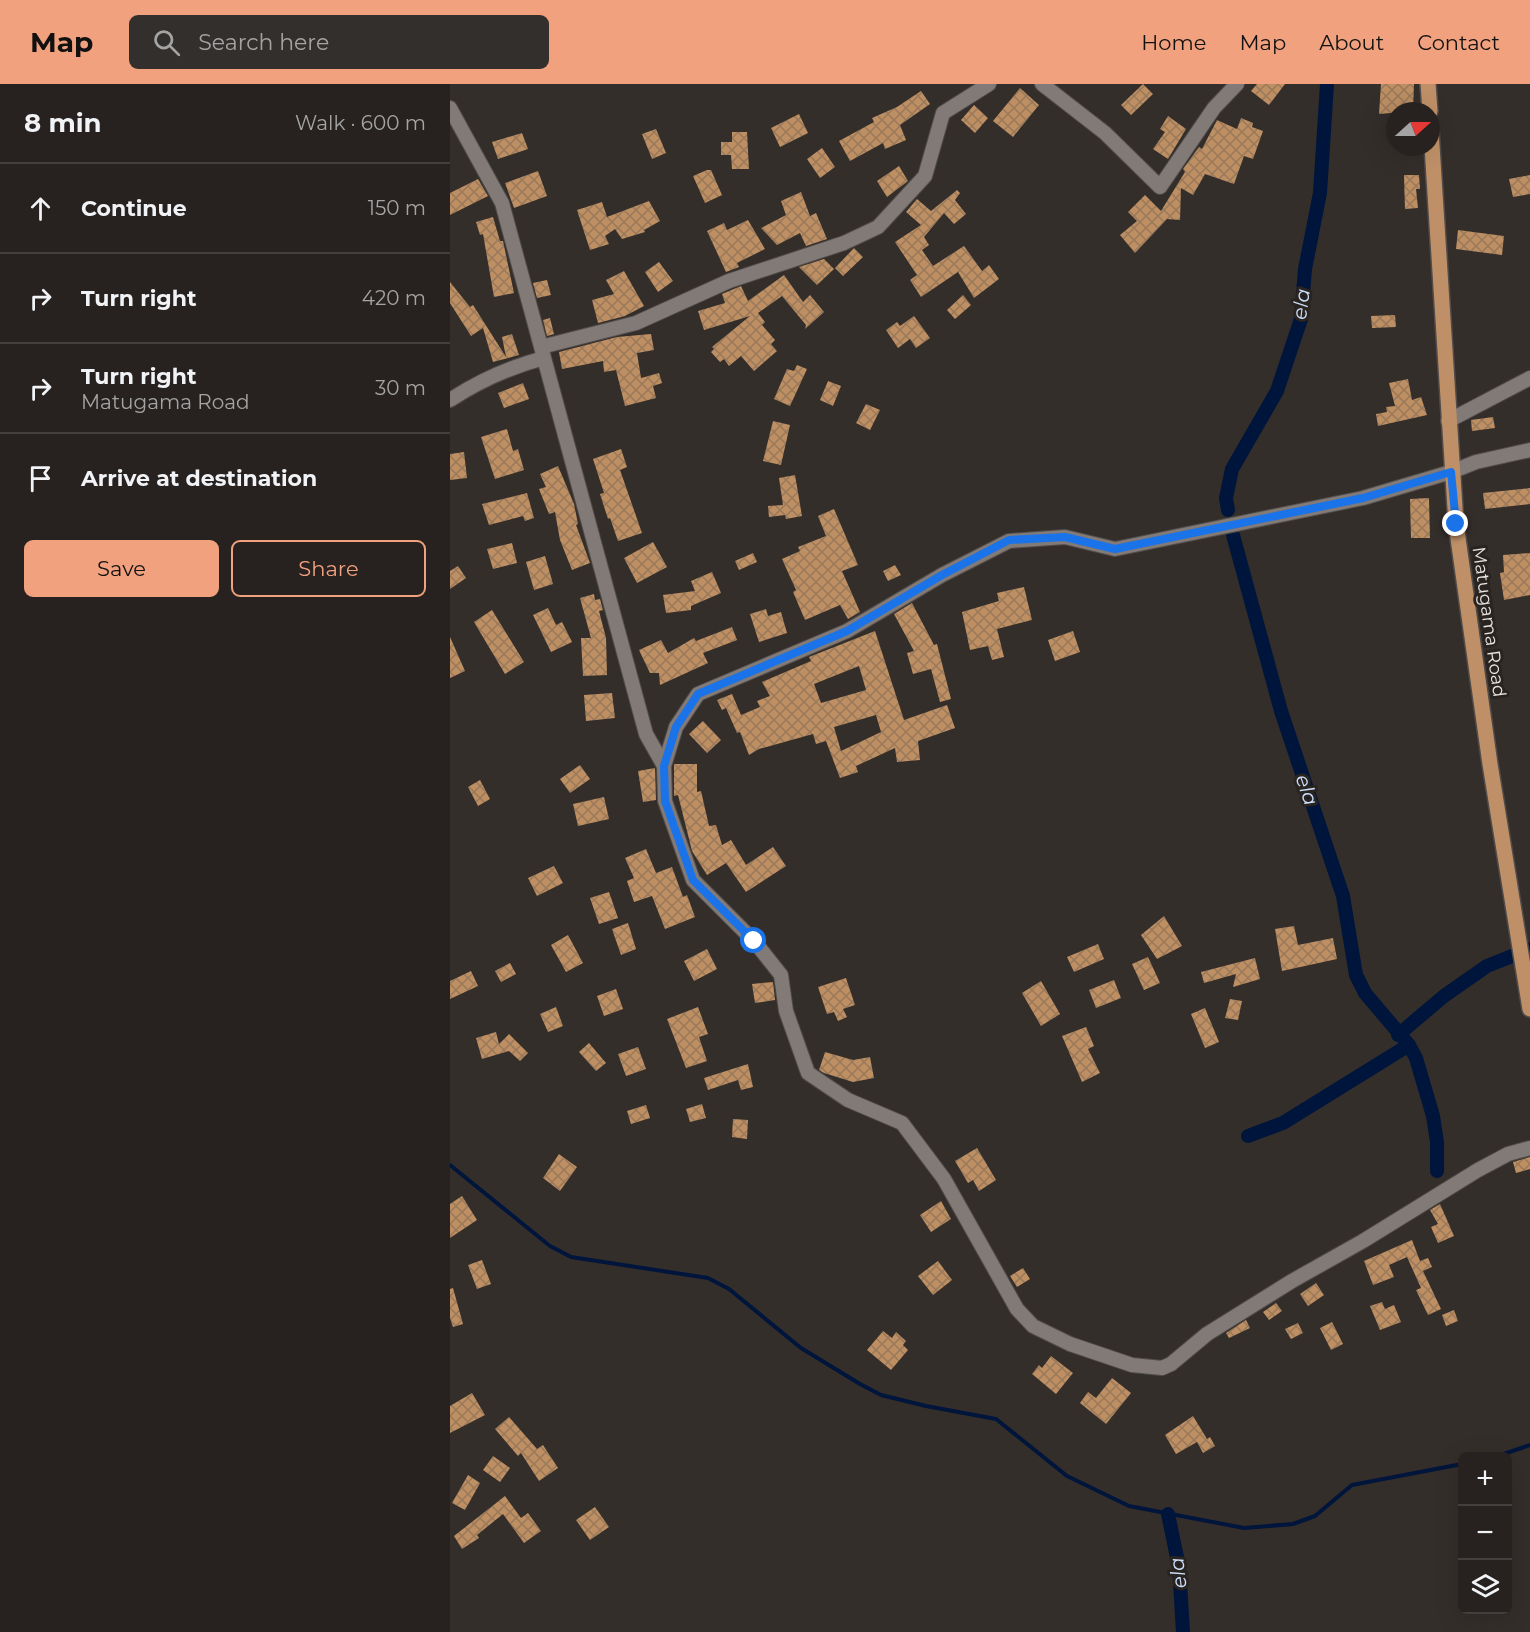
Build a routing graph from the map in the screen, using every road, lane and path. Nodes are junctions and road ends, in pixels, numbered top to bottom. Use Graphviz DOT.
graph roads {
  1 [pos="989,84"];
  2 [pos="1042,84"];
  3 [pos="1237,84"];
  4 [pos="1428,84"];
  5 [pos="1429,102"];
  6 [pos="450,108"];
  7 [pos="1433,156"];
  8 [pos="542,352"];
  9 [pos="1530,378"];
  10 [pos="450,400"];
  11 [pos="1448,421"];
  12 [pos="1530,450"];
  13 [pos="1451,472"];
  14 [pos="664,766"];
  15 [pos="1530,1010"];
  16 [pos="1530,1148"];
  1 -- 8 [label="street"];
  2 -- 3 [label="street"];
  4 -- 5 [label="main road"];
  6 -- 8 [label="street"];
  7 -- 11 [label="main road, Matugama Road"];
  8 -- 10 [label="street"];
  8 -- 14 [label="street"];
  9 -- 11 [label="street"];
  11 -- 13 [label="main road, Matugama Road"];
  12 -- 13 [label="street"];
  13 -- 14 [label="street"];
  13 -- 15 [label="main road, Matugama Road"];
  14 -- 16 [label="street"];
}
